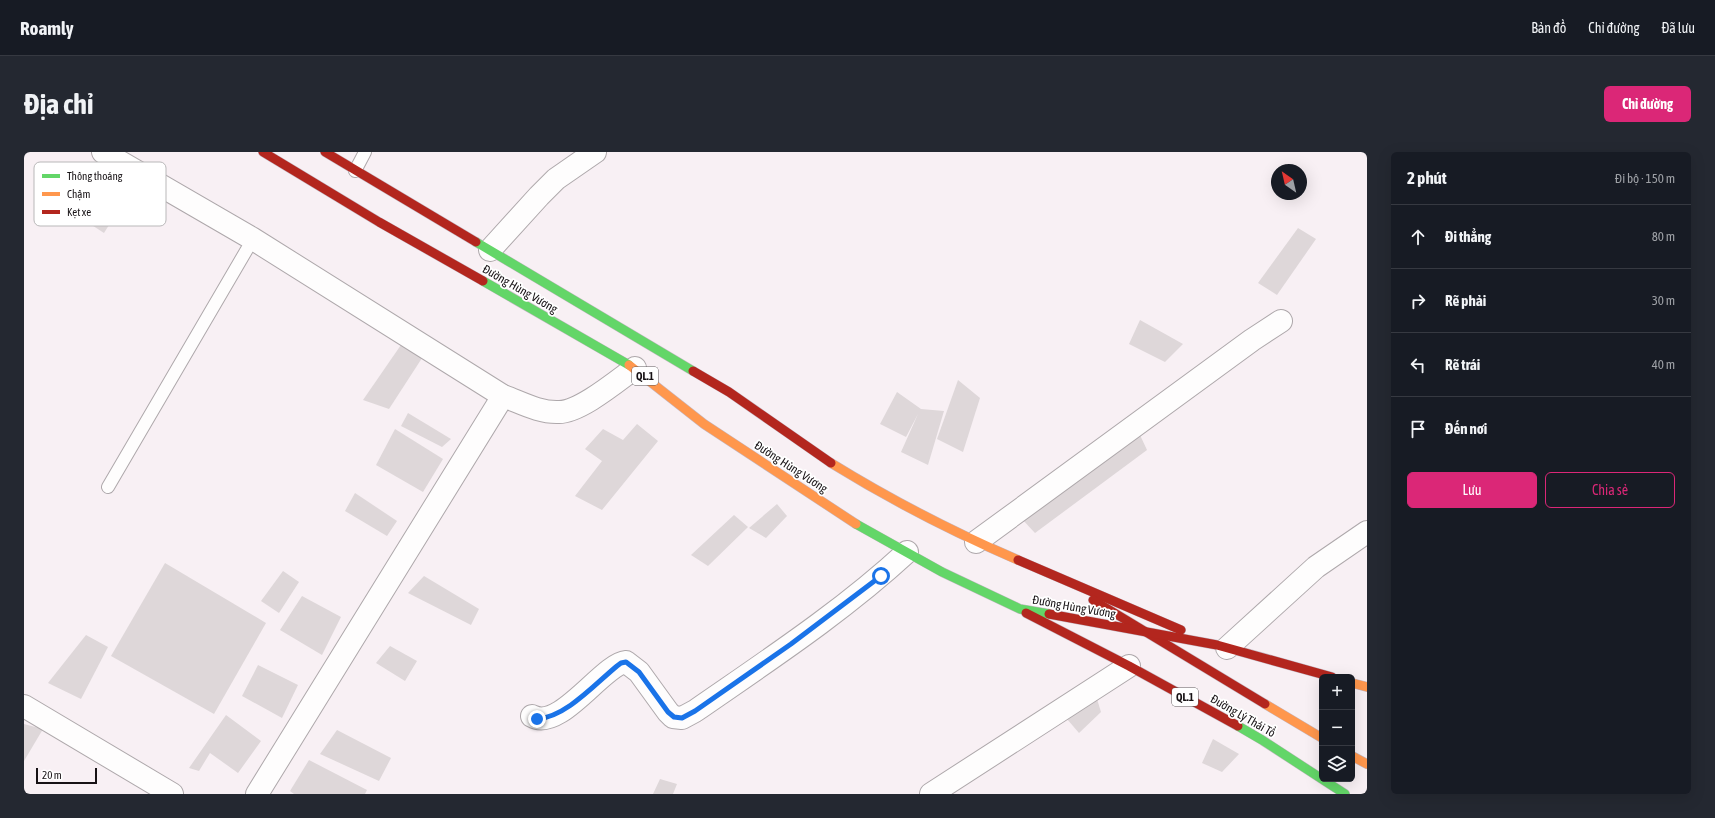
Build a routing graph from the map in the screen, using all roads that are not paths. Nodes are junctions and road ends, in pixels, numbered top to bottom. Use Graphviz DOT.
graph roads {
  1 [pos="103,152"];
  2 [pos="263,152"];
  3 [pos="325,152"];
  4 [pos="365,152"];
  5 [pos="595,152"];
  6 [pos="120,162"];
  7 [pos="355,171"];
  8 [pos="166,189"];
  9 [pos="399,196"];
  10 [pos="391,206"];
  11 [pos="253,239"];
  12 [pos="490,250"];
  13 [pos="1281,321"];
  14 [pos="635,368"];
  15 [pos="503,396"];
  16 [pos="108,487"];
  17 [pos="1367,532"];
  18 [pos="976,542"];
  19 [pos="907,552"];
  20 [pos="1042,571"];
  21 [pos="1020,609"];
  22 [pos="1150,633"];
  23 [pos="1222,647"];
  24 [pos="1129,666"];
  25 [pos="1321,674"];
  26 [pos="1355,684"];
  27 [pos="1367,687"];
  28 [pos="24,706"];
  29 [pos="532,716"];
  30 [pos="1319,736"];
  31 [pos="1355,758"];
  32 [pos="1367,764"];
  33 [pos="172,794"];
  34 [pos="257,794"];
  35 [pos="931,794"];
  36 [pos="1345,794"];
  1 -- 6 [label="street"];
  2 -- 14 [label="main road, Đường Hùng Vương / QL.1"];
  3 -- 7 [label="main road, Đường Hùng Vương / QL.1"];
  4 -- 7 [label="lane"];
  5 -- 12 [label="street"];
  7 -- 9 [label="main road, Đường Hùng Vương / QL.1"];
  8 -- 11 [label="street"];
  9 -- 10 [label="main road"];
  9 -- 12 [label="main road, Đường Hùng Vương / QL.1"];
  11 -- 15 [label="street"];
  11 -- 16 [label="lane"];
  12 -- 18 [label="main road, Đường Hùng Vương / QL.1"];
  13 -- 18 [label="street"];
  14 -- 15 [label="street"];
  14 -- 19 [label="main road, Đường Hùng Vương / QL.1"];
  15 -- 34 [label="street"];
  17 -- 23 [label="street"];
  18 -- 20 [label="main road, Đường Hùng Vương / QL.1"];
  19 -- 21 [label="main road, Đường Hùng Vương / QL.1"];
  19 -- 29 [label="street"];
  20 -- 22 [label="main road, Đường Lý Thái Tổ / QL.1"];
  20 -- 23 [label="main road, Đường Hùng Vương / QL.1"];
  21 -- 22 [label="main road, Đường Hùng Vương / QL.1"];
  21 -- 24 [label="main road, Đường Lý Thái Tổ / QL.1"];
  22 -- 23 [label="main road, Đường Hùng Vương / QL.1"];
  22 -- 30 [label="main road, Đường Lý Thái Tổ / QL.1"];
  23 -- 25 [label="main road, Đường Hùng Vương / QL.1"];
  24 -- 35 [label="street"];
  24 -- 36 [label="main road, Đường Lý Thái Tổ / QL.1"];
  26 -- 27 [label="main road"];
  28 -- 33 [label="street"];
  31 -- 32 [label="main road"];
}
